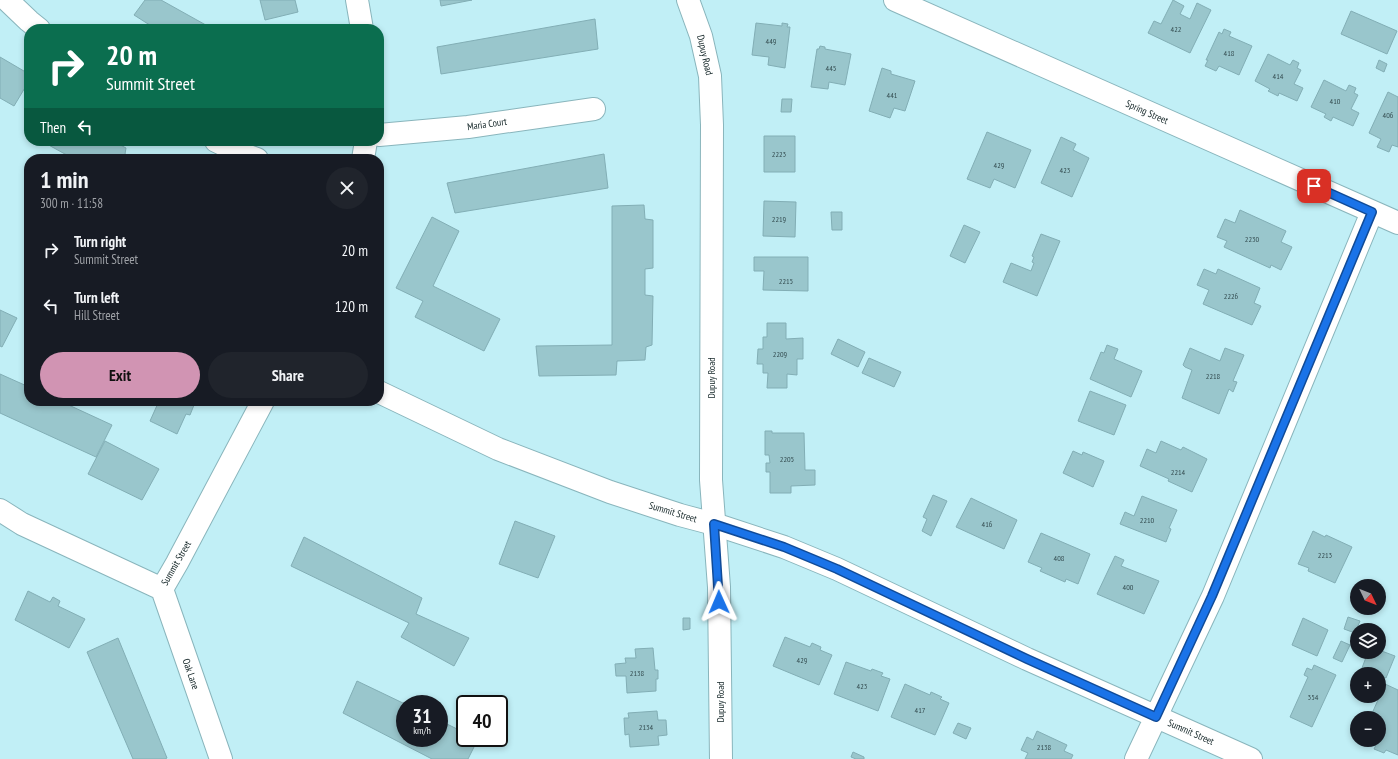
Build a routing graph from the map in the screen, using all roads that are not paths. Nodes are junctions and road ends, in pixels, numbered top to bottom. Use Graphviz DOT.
graph roads {
  1 [pos="6,0"];
  2 [pos="357,0"];
  3 [pos="688,0"];
  4 [pos="895,0"];
  5 [pos="33,24"];
  6 [pos="361,24"];
  7 [pos="594,109"];
  8 [pos="384,135"];
  9 [pos="226,146"];
  10 [pos="242,154"];
  11 [pos="1372,212"];
  12 [pos="1398,223"];
  13 [pos="384,394"];
  14 [pos="260,406"];
  15 [pos="0,510"];
  16 [pos="714,524"];
  17 [pos="162,589"];
  18 [pos="1156,717"];
  19 [pos="222,759"];
  20 [pos="721,759"];
  21 [pos="1136,759"];
  22 [pos="1251,759"];
  1 -- 5 [label="street"];
  2 -- 6 [label="street"];
  3 -- 16 [label="street, Dupuy Road"];
  4 -- 11 [label="street, Spring Street"];
  7 -- 8 [label="street, Maria Court"];
  9 -- 10 [label="street"];
  11 -- 12 [label="street, Spring Street"];
  11 -- 18 [label="street"];
  13 -- 16 [label="street, Summit Street"];
  14 -- 17 [label="street, Summit Street"];
  15 -- 17 [label="street, Summit Street"];
  16 -- 18 [label="street, Summit Street"];
  16 -- 20 [label="street, Dupuy Road"];
  17 -- 19 [label="street, Oak Lane"];
  18 -- 21 [label="street"];
  18 -- 22 [label="street, Summit Street"];
}
